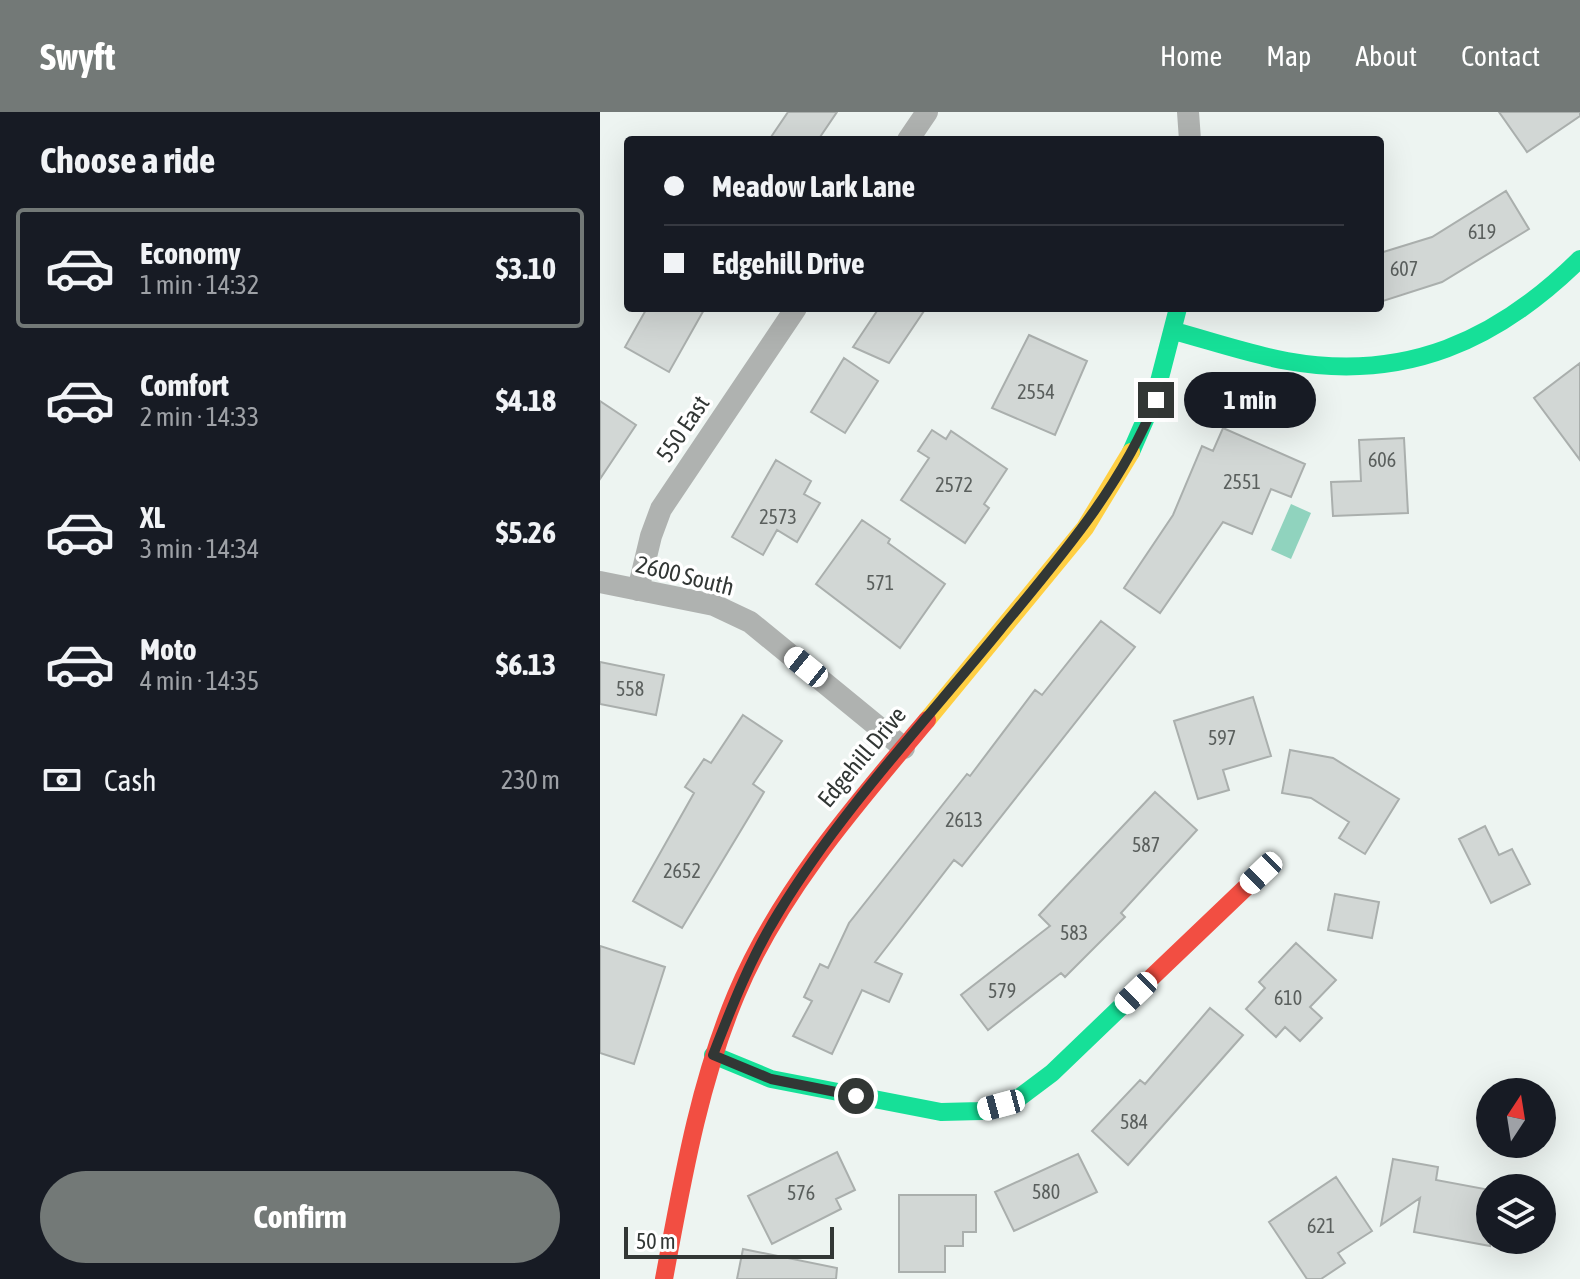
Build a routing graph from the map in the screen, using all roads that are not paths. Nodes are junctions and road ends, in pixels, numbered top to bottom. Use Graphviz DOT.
graph roads {
  1 [pos="927,112"];
  2 [pos="1188,112"];
  3 [pos="911,136"];
  4 [pos="1190,136"];
  5 [pos="1580,259"];
  6 [pos="793,312"];
  7 [pos="1177,312"];
  8 [pos="1174,331"];
  9 [pos="600,582"];
  10 [pos="638,590"];
  11 [pos="904,748"];
  12 [pos="1261,873"];
  13 [pos="713,1055"];
  14 [pos="664,1279"];
  1 -- 3 [label="street"];
  2 -- 4 [label="street"];
  5 -- 8 [label="street"];
  6 -- 10 [label="street, 550 East"];
  7 -- 8 [label="street, Edgehill Drive"];
  8 -- 11 [label="street, Edgehill Drive"];
  9 -- 10 [label="street, 2600 South"];
  10 -- 11 [label="street, 2600 South"];
  11 -- 13 [label="street, Edgehill Drive"];
  12 -- 13 [label="street"];
  13 -- 14 [label="street, Edgehill Drive"];
}
